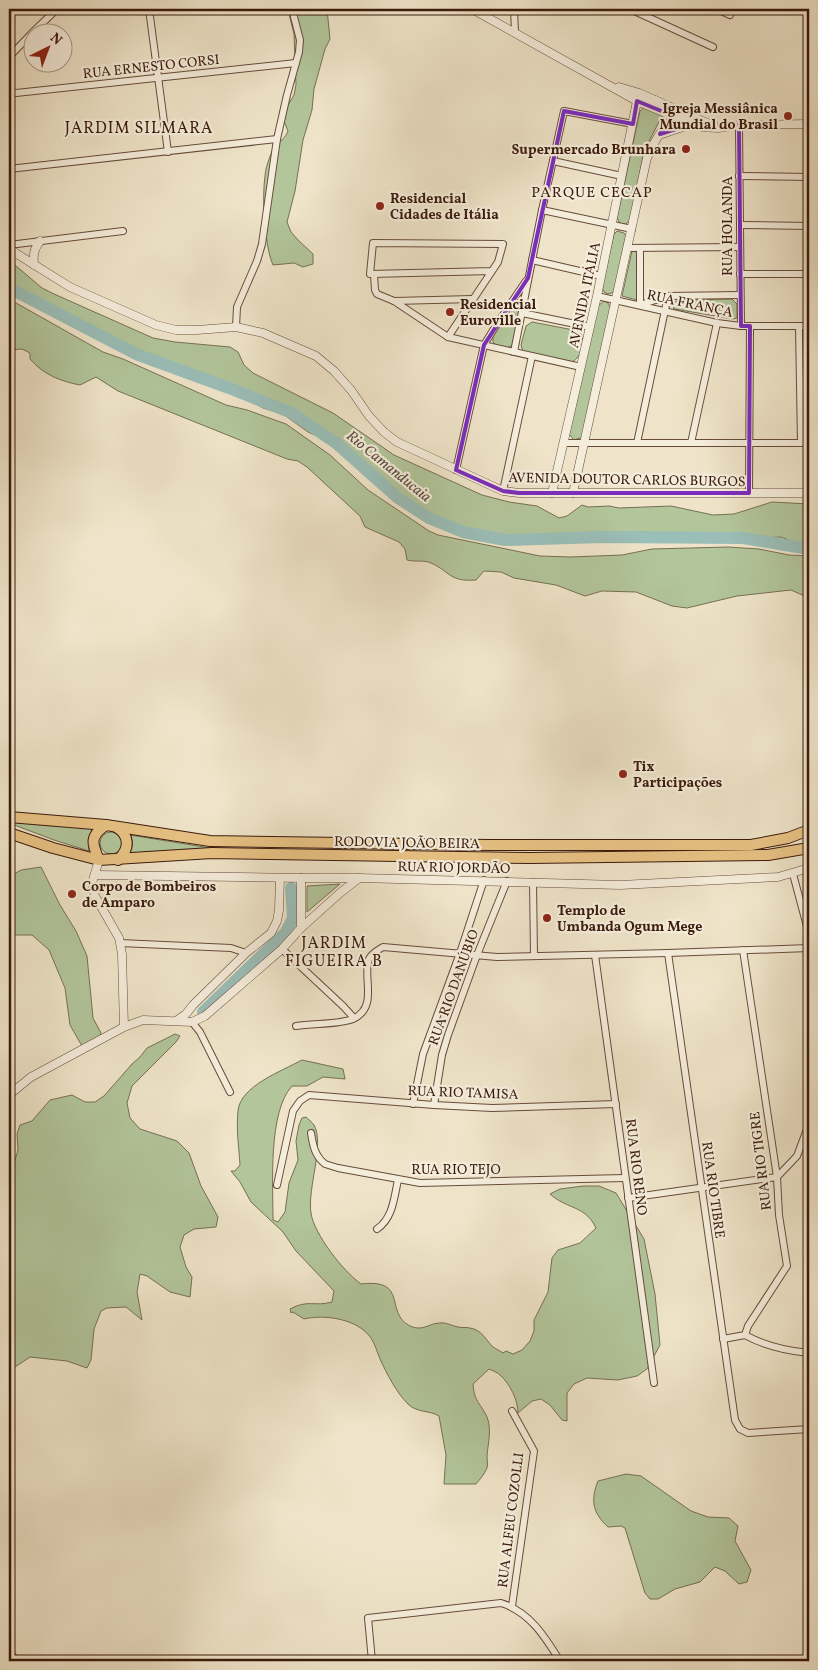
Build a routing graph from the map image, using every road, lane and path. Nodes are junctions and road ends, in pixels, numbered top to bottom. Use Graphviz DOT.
graph roads {
  1 [pos="57,9"];
  2 [pos="97,9"];
  3 [pos="149,9"];
  4 [pos="292,9"];
  5 [pos="472,9"];
  6 [pos="514,9"];
  7 [pos="630,9"];
  8 [pos="717,9"];
  9 [pos="730,15"];
  10 [pos="44,22"];
  11 [pos="515,32"];
  12 [pos="22,44"];
  13 [pos="714,47"];
  14 [pos="9,57"];
  15 [pos="296,63"];
  16 [pos="158,78"];
  17 [pos="598,80"];
  18 [pos="9,91"];
  19 [pos="655,100"];
  20 [pos="638,101"];
  21 [pos="670,111"];
  22 [pos="633,124"];
  23 [pos="692,124"];
  24 [pos="809,124"];
  25 [pos="739,125"];
  26 [pos="718,128"];
  27 [pos="659,135"];
  28 [pos="277,140"];
  29 [pos="168,152"];
  30 [pos="553,161"];
  31 [pos="9,169"];
  32 [pos="622,176"];
  33 [pos="739,176"];
  34 [pos="809,177"];
  35 [pos="542,210"];
  36 [pos="612,225"];
  37 [pos="740,225"];
  38 [pos="809,226"];
  39 [pos="632,229"];
  40 [pos="123,231"];
  41 [pos="40,241"];
  42 [pos="9,247"];
  43 [pos="740,247"];
  44 [pos="628,248"];
  45 [pos="640,248"];
  46 [pos="532,260"];
  47 [pos="34,264"];
  48 [pos="492,271"];
  49 [pos="374,274"];
  50 [pos="740,274"];
  51 [pos="809,274"];
  52 [pos="601,276"];
  53 [pos="528,278"];
  54 [pos="740,295"];
  55 [pos="597,296"];
  56 [pos="668,296"];
  57 [pos="473,299"];
  58 [pos="616,300"];
  59 [pos="394,301"];
  60 [pos="640,305"];
  61 [pos="665,311"];
  62 [pos="522,313"];
  63 [pos="716,323"];
  64 [pos="741,326"];
  65 [pos="750,326"];
  66 [pos="799,326"];
  67 [pos="809,326"];
  68 [pos="236,327"];
  69 [pos="590,327"];
  70 [pos="448,337"];
  71 [pos="484,345"];
  72 [pos="514,352"];
  73 [pos="532,356"];
  74 [pos="581,367"];
  75 [pos="564,443"];
  76 [pos="584,443"];
  77 [pos="637,443"];
  78 [pos="690,443"];
  79 [pos="750,443"];
  80 [pos="801,443"];
  81 [pos="809,443"];
  82 [pos="456,470"];
  83 [pos="503,491"];
  84 [pos="552,493"];
  85 [pos="573,493"];
  86 [pos="749,493"];
  87 [pos="809,493"];
  88 [pos="9,817"];
  89 [pos="111,826"];
  90 [pos="809,830"];
  91 [pos="9,833"];
  92 [pos="809,848"];
  93 [pos="99,860"];
  94 [pos="118,860"];
  95 [pos="809,868"];
  96 [pos="96,874"];
  97 [pos="793,874"];
  98 [pos="280,878"];
  99 [pos="301,878"];
  100 [pos="359,878"];
  101 [pos="484,880"];
  102 [pos="508,881"];
  103 [pos="533,882"];
  104 [pos="301,928"];
  105 [pos="809,934"];
  106 [pos="120,944"];
  107 [pos="809,948"];
  108 [pos="282,949"];
  109 [pos="743,950"];
  110 [pos="246,953"];
  111 [pos="460,953"];
  112 [pos="668,953"];
  113 [pos="477,955"];
  114 [pos="595,955"];
  115 [pos="534,956"];
  116 [pos="186,1014"];
  117 [pos="354,1018"];
  118 [pos="176,1021"];
  119 [pos="192,1022"];
  120 [pos="296,1026"];
  121 [pos="124,1028"];
  122 [pos="230,1092"];
  123 [pos="9,1095"];
  124 [pos="414,1104"];
  125 [pos="616,1104"];
  126 [pos="434,1105"];
  127 [pos="809,1124"];
  128 [pos="311,1133"];
  129 [pos="777,1177"];
  130 [pos="625,1178"];
  131 [pos="398,1180"];
  132 [pos="277,1185"];
  133 [pos="702,1188"];
  134 [pos="628,1198"];
  135 [pos="377,1230"];
  136 [pos="745,1335"];
  137 [pos="723,1339"];
  138 [pos="809,1354"];
  139 [pos="654,1383"];
  140 [pos="512,1411"];
  141 [pos="809,1429"];
  142 [pos="512,1606"];
  143 [pos="9,1652"];
  144 [pos="17,1661"];
  145 [pos="372,1661"];
  146 [pos="560,1661"];
  1 -- 2 [label="street"];
  1 -- 10 [label="street"];
  3 -- 16 [label="street"];
  4 -- 15 [label="street"];
  5 -- 11 [label="street"];
  6 -- 11 [label="street"];
  7 -- 13 [label="street"];
  8 -- 9 [label="street"];
  11 -- 17 [label="street"];
  12 -- 14 [label="street"];
  15 -- 16 [label="street, RUA ERNESTO CORSI"];
  15 -- 28 [label="street"];
  16 -- 18 [label="street, RUA ERNESTO CORSI"];
  16 -- 29 [label="street"];
  17 -- 19 [label="street"];
  17 -- 20 [label="street"];
  19 -- 20 [label="street"];
  19 -- 21 [label="street"];
  20 -- 21 [label="street"];
  20 -- 22 [label="street, AVENIDA ITÁLIA"];
  21 -- 23 [label="street"];
  21 -- 26 [label="street"];
  21 -- 27 [label="street"];
  22 -- 30 [label="street"];
  22 -- 32 [label="street, AVENIDA ITÁLIA"];
  23 -- 26 [label="street"];
  23 -- 27 [label="street"];
  24 -- 25 [label="street"];
  25 -- 26 [label="street"];
  25 -- 33 [label="street, RUA HOLANDA"];
  27 -- 39 [label="street"];
  28 -- 29 [label="street"];
  28 -- 68 [label="street"];
  29 -- 31 [label="street"];
  30 -- 32 [label="street"];
  30 -- 35 [label="street"];
  32 -- 36 [label="street, AVENIDA ITÁLIA"];
  33 -- 34 [label="street"];
  33 -- 37 [label="street, RUA HOLANDA"];
  35 -- 36 [label="street"];
  35 -- 46 [label="street"];
  36 -- 39 [label="street"];
  36 -- 52 [label="street, AVENIDA ITÁLIA"];
  37 -- 38 [label="street"];
  37 -- 43 [label="street, RUA HOLANDA"];
  39 -- 44 [label="street"];
  40 -- 41 [label="street"];
  41 -- 42 [label="street"];
  41 -- 47 [label="street"];
  42 -- 47 [label="street, AVENIDA DOUTOR CARLOS BURGOS"];
  43 -- 45 [label="street"];
  43 -- 50 [label="street, RUA HOLANDA"];
  44 -- 45 [label="street"];
  44 -- 58 [label="street"];
  45 -- 60 [label="street"];
  46 -- 52 [label="street"];
  46 -- 53 [label="street"];
  47 -- 68 [label="street, AVENIDA DOUTOR CARLOS BURGOS"];
  48 -- 49 [label="street"];
  48 -- 49 [label="street"];
  48 -- 57 [label="street"];
  49 -- 59 [label="street"];
  50 -- 51 [label="street"];
  50 -- 54 [label="street, RUA HOLANDA"];
  52 -- 55 [label="street, AVENIDA ITÁLIA"];
  53 -- 62 [label="street"];
  53 -- 71 [label="street"];
  54 -- 56 [label="street"];
  54 -- 64 [label="street, RUA HOLANDA"];
  55 -- 58 [label="street, RUA FRANÇA"];
  55 -- 69 [label="street, AVENIDA ITÁLIA"];
  56 -- 60 [label="street"];
  56 -- 61 [label="street"];
  57 -- 59 [label="street"];
  57 -- 70 [label="street"];
  58 -- 60 [label="street, RUA FRANÇA"];
  58 -- 76 [label="street"];
  59 -- 70 [label="street"];
  60 -- 61 [label="street, RUA FRANÇA"];
  61 -- 63 [label="street, RUA FRANÇA"];
  61 -- 77 [label="street"];
  62 -- 69 [label="street"];
  62 -- 72 [label="street"];
  63 -- 64 [label="street, RUA FRANÇA"];
  63 -- 78 [label="street"];
  64 -- 65 [label="street, RUA FRANÇA"];
  65 -- 66 [label="street, RUA FRANÇA"];
  65 -- 79 [label="street"];
  66 -- 67 [label="street, RUA FRANÇA"];
  66 -- 80 [label="street"];
  68 -- 82 [label="street, AVENIDA DOUTOR CARLOS BURGOS"];
  69 -- 74 [label="street, AVENIDA ITÁLIA"];
  70 -- 71 [label="street"];
  71 -- 72 [label="street"];
  71 -- 82 [label="street"];
  72 -- 73 [label="street"];
  73 -- 74 [label="street"];
  73 -- 83 [label="street"];
  74 -- 75 [label="street, AVENIDA ITÁLIA"];
  75 -- 76 [label="street"];
  75 -- 84 [label="street, AVENIDA ITÁLIA"];
  76 -- 77 [label="street"];
  76 -- 85 [label="street"];
  77 -- 78 [label="street"];
  78 -- 79 [label="street"];
  79 -- 80 [label="street"];
  79 -- 86 [label="street"];
  80 -- 81 [label="street"];
  82 -- 83 [label="street, AVENIDA DOUTOR CARLOS BURGOS"];
  83 -- 84 [label="street, AVENIDA DOUTOR CARLOS BURGOS"];
  84 -- 85 [label="street, AVENIDA DOUTOR CARLOS BURGOS"];
  85 -- 86 [label="street, AVENIDA DOUTOR CARLOS BURGOS"];
  86 -- 87 [label="street, AVENIDA DOUTOR CARLOS BURGOS"];
  88 -- 89 [label="main road, RODOVIA JOÃO BEIRA"];
  89 -- 90 [label="main road, RODOVIA JOÃO BEIRA"];
  89 -- 93 [label="main road"];
  89 -- 94 [label="main road"];
  91 -- 93 [label="main road, RODOVIA JOÃO BEIRA"];
  92 -- 94 [label="main road, RODOVIA JOÃO BEIRA"];
  93 -- 94 [label="main road, RODOVIA JOÃO BEIRA"];
  93 -- 96 [label="street"];
  95 -- 97 [label="street, RUA RIO JORDÃO"];
  96 -- 98 [label="street, RUA RIO JORDÃO"];
  96 -- 106 [label="street"];
  97 -- 103 [label="street, RUA RIO JORDÃO"];
  97 -- 105 [label="street"];
  98 -- 99 [label="street, RUA RIO JORDÃO"];
  98 -- 110 [label="street"];
  99 -- 100 [label="street, RUA RIO JORDÃO"];
  99 -- 104 [label="street"];
  100 -- 101 [label="street, RUA RIO JORDÃO"];
  100 -- 104 [label="street"];
  101 -- 102 [label="street, RUA RIO JORDÃO"];
  101 -- 111 [label="street, RUA RIO DANÚBIO"];
  102 -- 103 [label="street, RUA RIO JORDÃO"];
  102 -- 113 [label="street, RUA RIO DANÚBIO"];
  103 -- 115 [label="street"];
  104 -- 108 [label="street"];
  106 -- 110 [label="street"];
  106 -- 121 [label="street"];
  107 -- 109 [label="street"];
  108 -- 117 [label="street"];
  108 -- 119 [label="street"];
  109 -- 112 [label="street"];
  109 -- 129 [label="street, RUA RIO TIGRE"];
  110 -- 116 [label="street"];
  111 -- 113 [label="street"];
  111 -- 117 [label="street"];
  111 -- 124 [label="street, RUA RIO DANÚBIO"];
  112 -- 114 [label="street"];
  112 -- 133 [label="street, RUA RIO TIBRE"];
  113 -- 115 [label="street"];
  113 -- 126 [label="street, RUA RIO DANÚBIO"];
  114 -- 115 [label="street"];
  114 -- 125 [label="street, RUA RIO RENO"];
  116 -- 118 [label="street"];
  116 -- 119 [label="street"];
  117 -- 120 [label="street"];
  118 -- 119 [label="street"];
  118 -- 121 [label="street"];
  119 -- 122 [label="street"];
  121 -- 123 [label="street"];
  124 -- 126 [label="street, RUA RIO TAMISA"];
  124 -- 132 [label="street, RUA RIO TAMISA"];
  125 -- 126 [label="street, RUA RIO TAMISA"];
  125 -- 130 [label="street, RUA RIO RENO"];
  127 -- 129 [label="street"];
  128 -- 131 [label="street, RUA RIO TEJO"];
  129 -- 133 [label="street"];
  129 -- 136 [label="street, RUA RIO TIGRE"];
  130 -- 131 [label="street, RUA RIO TEJO"];
  130 -- 134 [label="street, RUA RIO RENO"];
  131 -- 135 [label="street"];
  133 -- 134 [label="street"];
  133 -- 137 [label="street, RUA RIO TIBRE"];
  134 -- 139 [label="street, RUA RIO RENO"];
  136 -- 137 [label="street"];
  136 -- 138 [label="street"];
  137 -- 141 [label="street, RUA RIO TIBRE"];
  140 -- 142 [label="street, RUA ALFEU COZOLLI"];
  142 -- 145 [label="street"];
  142 -- 146 [label="street"];
  143 -- 144 [label="street"];
}
